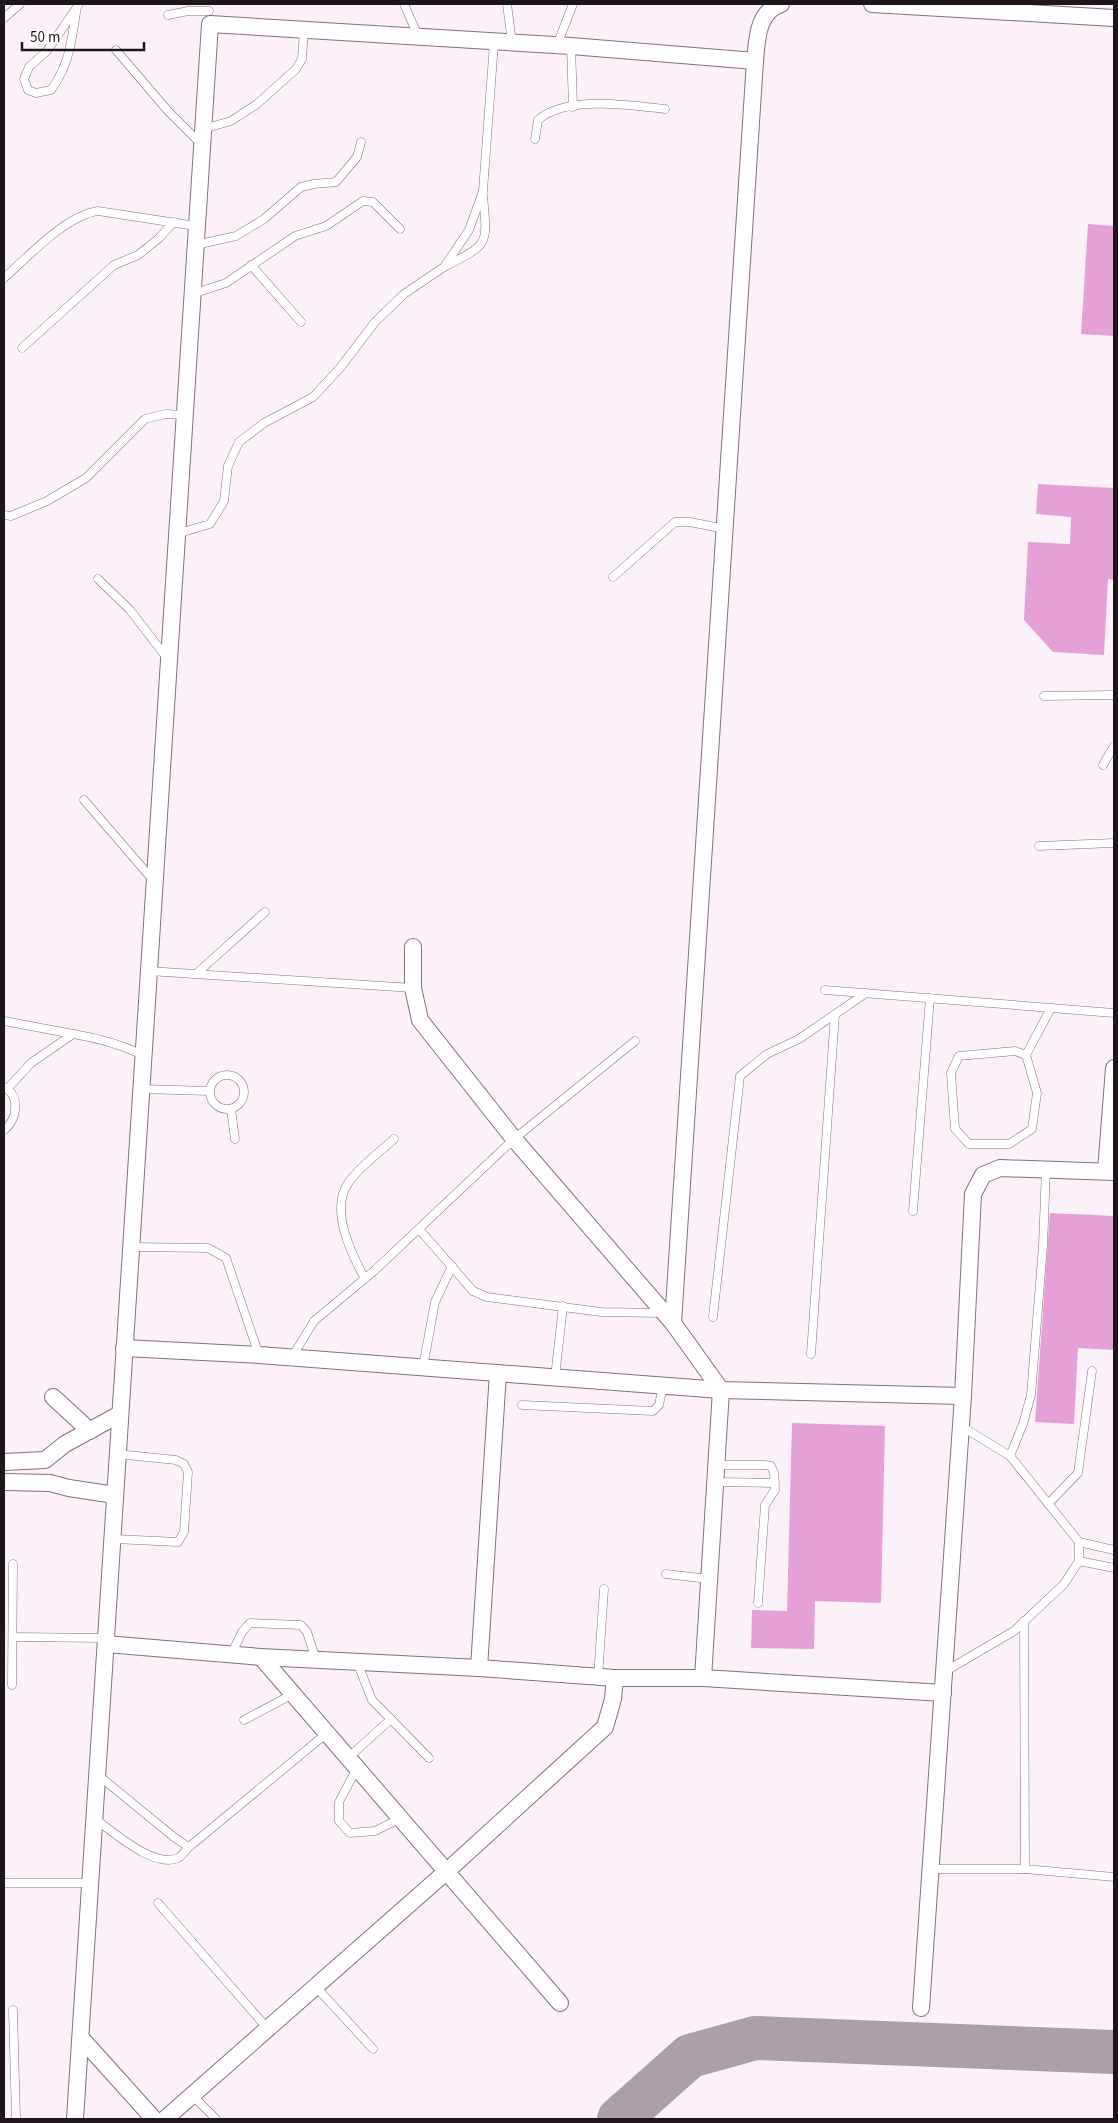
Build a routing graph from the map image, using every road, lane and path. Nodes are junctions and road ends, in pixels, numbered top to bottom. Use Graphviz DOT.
graph roads {
  1 [pos="20,4"];
  2 [pos="404,4"];
  3 [pos="507,4"];
  4 [pos="573,4"];
  5 [pos="781,4"];
  6 [pos="872,4"];
  7 [pos="78,6"];
  8 [pos="209,13"];
  9 [pos="168,16"];
  10 [pos="4,18"];
  11 [pos="1114,18"];
  12 [pos="304,30"];
  13 [pos="418,38"];
  14 [pos="494,42"];
  15 [pos="512,43"];
  16 [pos="564,45"];
  17 [pos="116,50"];
  18 [pos="755,61"];
  19 [pos="573,107"];
  20 [pos="665,109"];
  21 [pos="202,136"];
  22 [pos="535,139"];
  23 [pos="361,142"];
  24 [pos="482,192"];
  25 [pos="174,222"];
  26 [pos="196,226"];
  27 [pos="400,229"];
  28 [pos="195,244"];
  29 [pos="250,265"];
  30 [pos="444,267"];
  31 [pos="4,278"];
  32 [pos="192,294"];
  33 [pos="301,322"];
  34 [pos="22,348"];
  35 [pos="184,414"];
  36 [pos="4,515"];
  37 [pos="724,528"];
  38 [pos="176,534"];
  39 [pos="613,577"];
  40 [pos="98,579"];
  41 [pos="168,660"];
  42 [pos="1114,695"];
  43 [pos="1044,696"];
  44 [pos="1114,746"];
  45 [pos="1103,765"];
  46 [pos="84,800"];
  47 [pos="1114,843"];
  48 [pos="1039,846"];
  49 [pos="154,881"];
  50 [pos="265,912"];
  51 [pos="413,947"];
  52 [pos="148,971"];
  53 [pos="196,974"];
  54 [pos="413,988"];
  55 [pos="826,990"];
  56 [pos="866,993"];
  57 [pos="930,998"];
  58 [pos="1051,1008"];
  59 [pos="1114,1013"];
  60 [pos="835,1014"];
  61 [pos="4,1021"];
  62 [pos="72,1034"];
  63 [pos="635,1041"];
  64 [pos="143,1055"];
  65 [pos="1026,1055"];
  66 [pos="1114,1068"];
  67 [pos="6,1088"];
  68 [pos="141,1089"];
  69 [pos="209,1091"];
  70 [pos="231,1109"];
  71 [pos="4,1130"];
  72 [pos="234,1139"];
  73 [pos="394,1139"];
  74 [pos="514,1139"];
  75 [pos="1046,1169"];
  76 [pos="1110,1171"];
  77 [pos="913,1211"];
  78 [pos="419,1229"];
  79 [pos="131,1247"];
  80 [pos="452,1266"];
  81 [pos="365,1279"];
  82 [pos="563,1306"];
  83 [pos="713,1317"];
  84 [pos="669,1318"];
  85 [pos="124,1348"];
  86 [pos="811,1354"];
  87 [pos="259,1355"];
  88 [pos="292,1357"];
  89 [pos="423,1367"];
  90 [pos="1092,1370"];
  91 [pos="498,1373"];
  92 [pos="555,1377"];
  93 [pos="663,1386"];
  94 [pos="721,1390"];
  95 [pos="963,1396"];
  96 [pos="53,1397"];
  97 [pos="522,1405"];
  98 [pos="120,1414"];
  99 [pos="961,1426"];
  100 [pos="90,1431"];
  101 [pos="117,1454"];
  102 [pos="1010,1456"];
  103 [pos="45,1460"];
  104 [pos="4,1462"];
  105 [pos="716,1465"];
  106 [pos="4,1482"];
  107 [pos="715,1482"];
  108 [pos="50,1483"];
  109 [pos="775,1483"];
  110 [pos="115,1495"];
  111 [pos="1048,1504"];
  112 [pos="114,1539"];
  113 [pos="1079,1542"];
  114 [pos="1114,1550"];
  115 [pos="1079,1562"];
  116 [pos="13,1564"];
  117 [pos="1114,1568"];
  118 [pos="666,1574"];
  119 [pos="709,1579"];
  120 [pos="604,1588"];
  121 [pos="758,1603"];
  122 [pos="1024,1621"];
  123 [pos="13,1637"];
  124 [pos="107,1641"];
  125 [pos="231,1655"];
  126 [pos="261,1657"];
  127 [pos="316,1660"];
  128 [pos="357,1662"];
  129 [pos="479,1668"];
  130 [pos="944,1672"];
  131 [pos="598,1677"];
  132 [pos="615,1678"];
  133 [pos="703,1678"];
  134 [pos="12,1685"];
  135 [pos="943,1693"];
  136 [pos="293,1694"];
  137 [pos="390,1719"];
  138 [pos="244,1720"];
  139 [pos="327,1733"];
  140 [pos="428,1758"];
  141 [pos="353,1762"];
  142 [pos="98,1775"];
  143 [pos="401,1818"];
  144 [pos="95,1819"];
  145 [pos="189,1846"];
  146 [pos="931,1869"];
  147 [pos="1025,1869"];
  148 [pos="447,1871"];
  149 [pos="1114,1877"];
  150 [pos="4,1883"];
  151 [pos="91,1883"];
  152 [pos="158,1903"];
  153 [pos="316,1987"];
  154 [pos="560,2003"];
  155 [pos="921,2008"];
  156 [pos="13,2010"];
  157 [pos="268,2029"];
  158 [pos="81,2038"];
  159 [pos="373,2048"];
  160 [pos="192,2095"];
  161 [pos="16,2119"];
  162 [pos="75,2119"];
  163 [pos="154,2119"];
  164 [pos="165,2119"];
  165 [pos="216,2119"];
  1 -- 10 [label="lane"];
  2 -- 13 [label="lane"];
  3 -- 15 [label="lane"];
  4 -- 16 [label="lane"];
  5 -- 18 [label="street"];
  6 -- 11 [label="street"];
  7 -- 7 [label="lane"];
  8 -- 9 [label="lane"];
  8 -- 12 [label="street"];
  8 -- 21 [label="street"];
  12 -- 13 [label="street"];
  12 -- 21 [label="lane"];
  13 -- 14 [label="street"];
  14 -- 15 [label="street"];
  14 -- 24 [label="lane"];
  15 -- 16 [label="street"];
  16 -- 18 [label="street"];
  16 -- 19 [label="lane"];
  17 -- 21 [label="lane"];
  18 -- 37 [label="street"];
  19 -- 20 [label="lane"];
  19 -- 22 [label="lane"];
  21 -- 26 [label="street"];
  23 -- 28 [label="lane"];
  24 -- 30 [label="lane"];
  24 -- 30 [label="lane"];
  25 -- 26 [label="lane"];
  25 -- 31 [label="lane"];
  25 -- 34 [label="lane"];
  26 -- 28 [label="street"];
  27 -- 29 [label="lane"];
  28 -- 32 [label="street"];
  29 -- 32 [label="lane"];
  29 -- 33 [label="lane"];
  30 -- 38 [label="lane"];
  32 -- 35 [label="street"];
  35 -- 36 [label="lane"];
  35 -- 38 [label="street"];
  37 -- 39 [label="lane"];
  37 -- 84 [label="street"];
  38 -- 41 [label="street"];
  40 -- 41 [label="lane"];
  41 -- 49 [label="street"];
  42 -- 43 [label="lane"];
  44 -- 45 [label="lane"];
  46 -- 49 [label="lane"];
  47 -- 48 [label="lane"];
  49 -- 52 [label="street"];
  50 -- 53 [label="lane"];
  51 -- 54 [label="street"];
  52 -- 53 [label="lane"];
  52 -- 64 [label="street"];
  53 -- 54 [label="lane"];
  54 -- 74 [label="street"];
  55 -- 56 [label="lane"];
  56 -- 57 [label="lane"];
  56 -- 60 [label="lane"];
  57 -- 58 [label="lane"];
  57 -- 77 [label="lane"];
  58 -- 59 [label="lane"];
  58 -- 65 [label="lane"];
  60 -- 83 [label="lane"];
  60 -- 86 [label="lane"];
  61 -- 62 [label="lane"];
  62 -- 64 [label="lane"];
  62 -- 67 [label="lane"];
  63 -- 74 [label="lane"];
  64 -- 68 [label="street"];
  65 -- 65 [label="lane"];
  66 -- 76 [label="street"];
  67 -- 71 [label="lane"];
  68 -- 69 [label="lane"];
  68 -- 79 [label="street"];
  69 -- 70 [label="lane"];
  69 -- 70 [label="lane"];
  70 -- 72 [label="lane"];
  73 -- 81 [label="lane"];
  74 -- 78 [label="lane"];
  74 -- 84 [label="street"];
  75 -- 76 [label="street"];
  75 -- 95 [label="street"];
  75 -- 102 [label="lane"];
  78 -- 80 [label="lane"];
  78 -- 81 [label="lane"];
  79 -- 85 [label="street"];
  79 -- 87 [label="lane"];
  80 -- 82 [label="lane"];
  80 -- 89 [label="lane"];
  81 -- 88 [label="lane"];
  82 -- 84 [label="lane"];
  82 -- 92 [label="lane"];
  84 -- 94 [label="street"];
  85 -- 87 [label="street"];
  85 -- 98 [label="street"];
  87 -- 88 [label="street"];
  88 -- 89 [label="street"];
  89 -- 91 [label="street"];
  90 -- 111 [label="lane"];
  91 -- 92 [label="street"];
  91 -- 129 [label="street"];
  92 -- 93 [label="street"];
  93 -- 94 [label="street"];
  93 -- 97 [label="lane"];
  94 -- 95 [label="street"];
  94 -- 105 [label="street"];
  95 -- 99 [label="street"];
  96 -- 100 [label="street"];
  98 -- 100 [label="street"];
  98 -- 101 [label="street"];
  99 -- 102 [label="lane"];
  99 -- 130 [label="street"];
  100 -- 103 [label="street"];
  101 -- 110 [label="street"];
  101 -- 112 [label="lane"];
  102 -- 111 [label="lane"];
  103 -- 104 [label="street"];
  103 -- 108 [label="street"];
  105 -- 107 [label="street"];
  105 -- 109 [label="lane"];
  106 -- 108 [label="street"];
  107 -- 109 [label="lane"];
  107 -- 119 [label="street"];
  108 -- 110 [label="street"];
  109 -- 121 [label="lane"];
  110 -- 112 [label="street"];
  111 -- 113 [label="lane"];
  112 -- 124 [label="street"];
  113 -- 114 [label="lane"];
  113 -- 115 [label="lane"];
  115 -- 117 [label="lane"];
  115 -- 122 [label="lane"];
  116 -- 123 [label="lane"];
  118 -- 119 [label="lane"];
  119 -- 133 [label="street"];
  120 -- 131 [label="lane"];
  122 -- 130 [label="lane"];
  122 -- 147 [label="lane"];
  123 -- 124 [label="lane"];
  123 -- 134 [label="lane"];
  124 -- 125 [label="street"];
  124 -- 142 [label="street"];
  125 -- 126 [label="street"];
  125 -- 127 [label="lane"];
  126 -- 127 [label="street"];
  126 -- 136 [label="street"];
  127 -- 128 [label="street"];
  128 -- 129 [label="street"];
  128 -- 137 [label="lane"];
  129 -- 131 [label="street"];
  130 -- 135 [label="street"];
  131 -- 132 [label="street"];
  132 -- 133 [label="street"];
  132 -- 148 [label="street"];
  133 -- 135 [label="street"];
  135 -- 146 [label="street"];
  136 -- 138 [label="lane"];
  136 -- 139 [label="street"];
  137 -- 140 [label="lane"];
  137 -- 141 [label="lane"];
  139 -- 141 [label="street"];
  139 -- 145 [label="lane"];
  141 -- 143 [label="street"];
  141 -- 143 [label="lane"];
  142 -- 144 [label="street"];
  142 -- 145 [label="lane"];
  143 -- 148 [label="street"];
  144 -- 145 [label="lane"];
  144 -- 151 [label="street"];
  146 -- 147 [label="lane"];
  146 -- 155 [label="street"];
  147 -- 149 [label="lane"];
  148 -- 153 [label="street"];
  148 -- 154 [label="street"];
  150 -- 151 [label="lane"];
  151 -- 158 [label="street"];
  152 -- 157 [label="lane"];
  153 -- 157 [label="street"];
  153 -- 159 [label="lane"];
  156 -- 161 [label="lane"];
  157 -- 160 [label="street"];
  158 -- 162 [label="street"];
  158 -- 163 [label="street"];
  160 -- 164 [label="street"];
  160 -- 165 [label="lane"];
}
